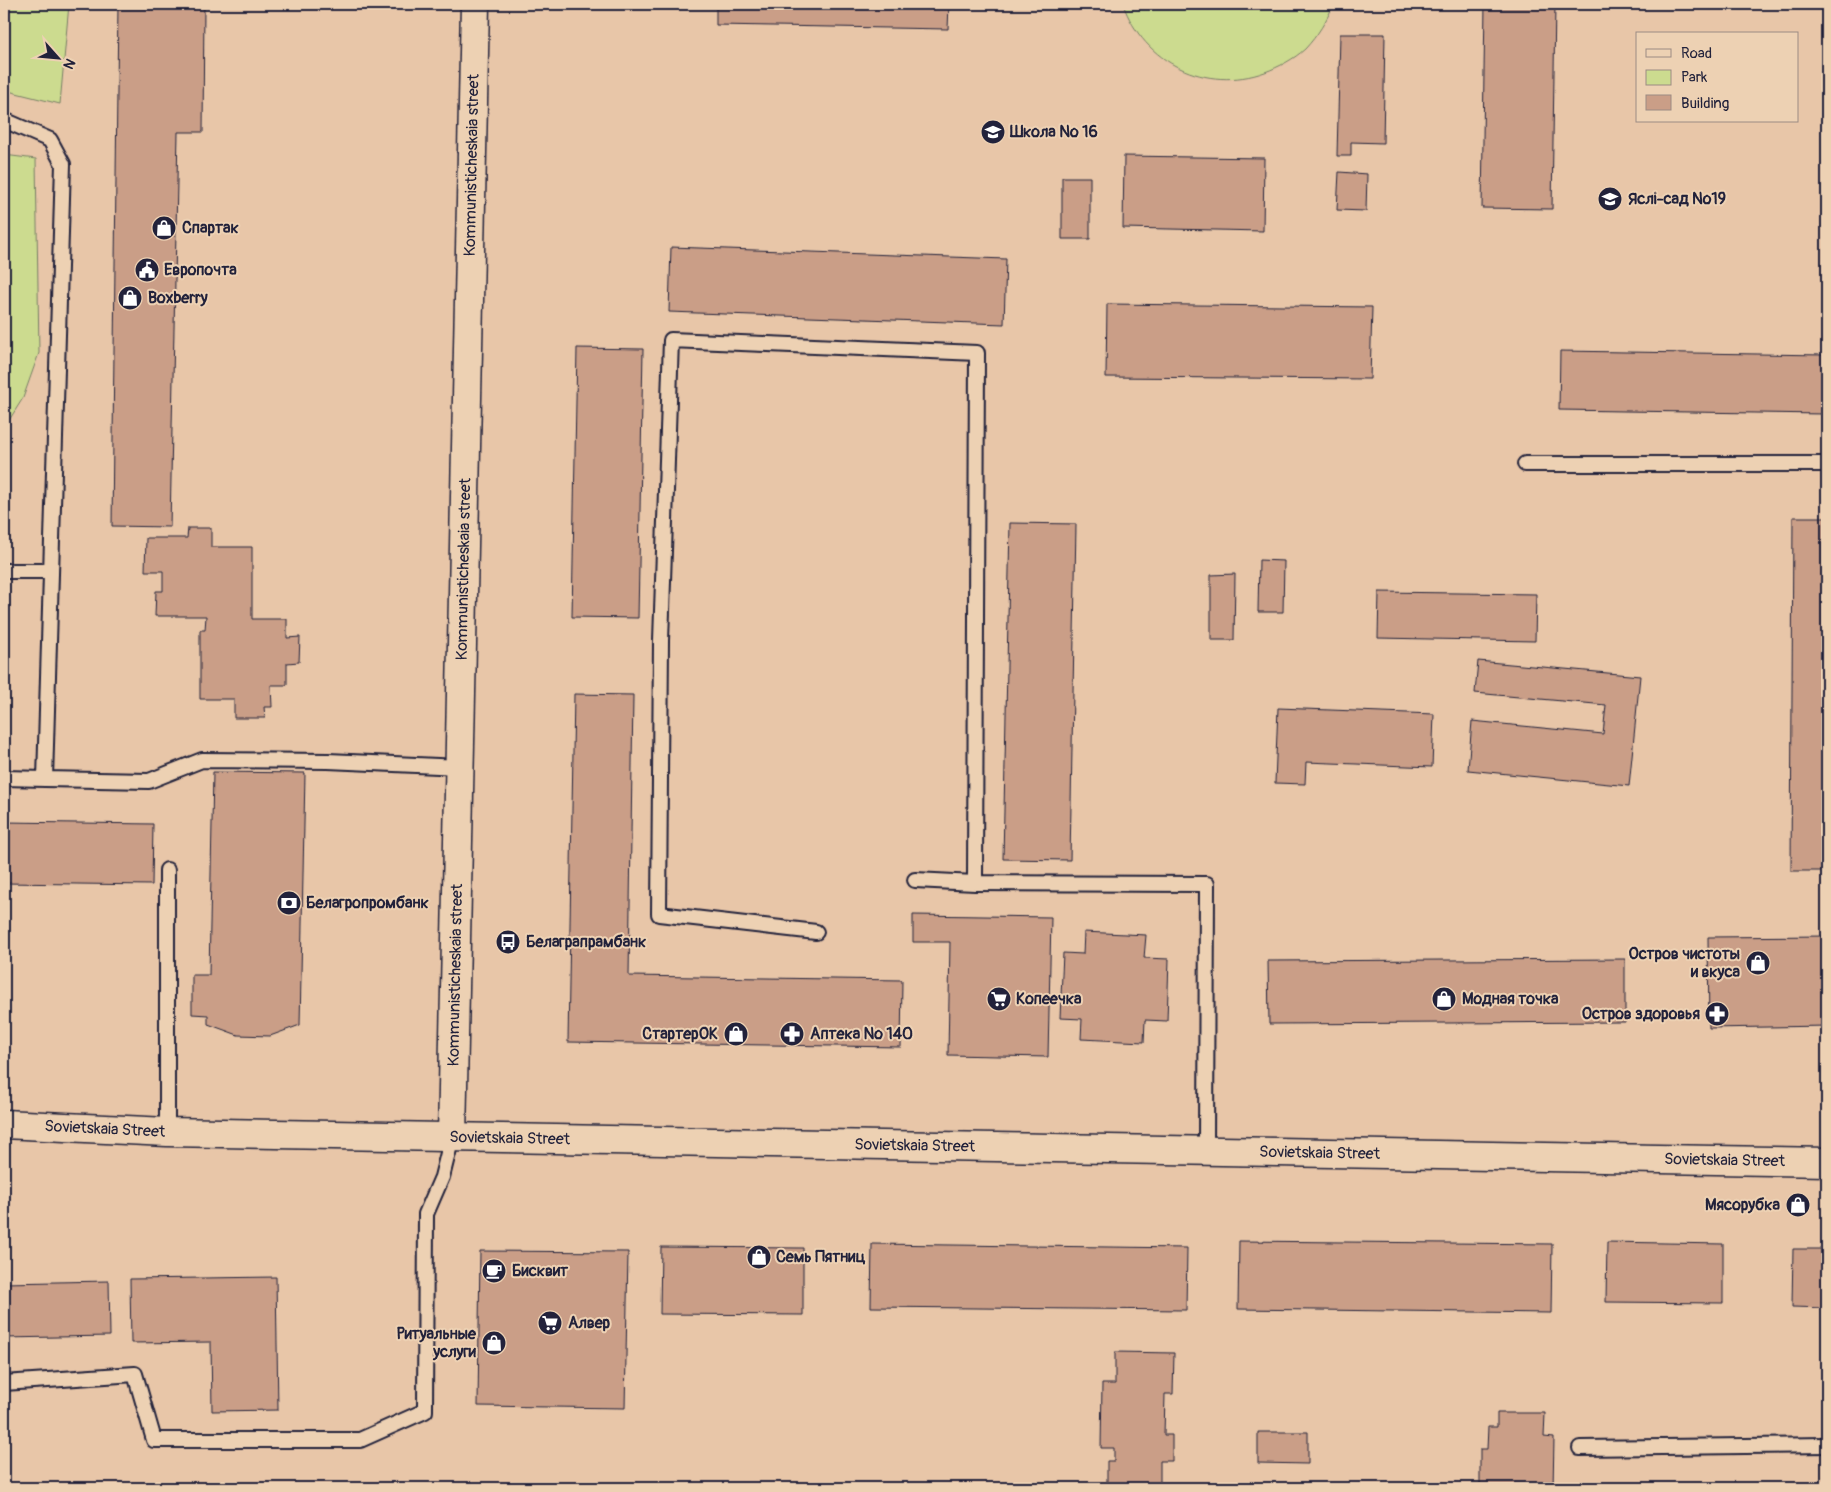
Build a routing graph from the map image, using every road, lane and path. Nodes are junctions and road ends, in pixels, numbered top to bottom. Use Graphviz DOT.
graph roads {
  1 [pos="475,4"];
  2 [pos="4,120"];
  3 [pos="1525,464"];
  4 [pos="1827,464"];
  5 [pos="51,571"];
  6 [pos="4,572"];
  7 [pos="460,766"];
  8 [pos="4,778"];
  9 [pos="45,779"];
  10 [pos="166,870"];
  11 [pos="915,880"];
  12 [pos="975,883"];
  13 [pos="816,932"];
  14 [pos="4,1124"];
  15 [pos="167,1132"];
  16 [pos="452,1137"];
  17 [pos="1206,1150"];
  18 [pos="1827,1162"];
  19 [pos="4,1383"];
  20 [pos="1827,1445"];
  21 [pos="1580,1448"];
  1 -- 7 [label="main road, Kommunisticheskaia street"];
  2 -- 5 [label="lane"];
  3 -- 4 [label="lane"];
  5 -- 6 [label="lane"];
  5 -- 9 [label="lane"];
  7 -- 9 [label="lane"];
  7 -- 16 [label="main road, Kommunisticheskaia street"];
  8 -- 9 [label="lane"];
  10 -- 15 [label="lane"];
  11 -- 12 [label="lane"];
  12 -- 13 [label="lane"];
  12 -- 17 [label="lane"];
  14 -- 15 [label="main road, Sovietskaia Street"];
  15 -- 16 [label="main road, Sovietskaia Street"];
  16 -- 17 [label="main road, Sovietskaia Street"];
  16 -- 19 [label="lane"];
  17 -- 18 [label="main road, Sovietskaia Street"];
  20 -- 21 [label="lane"];
}
